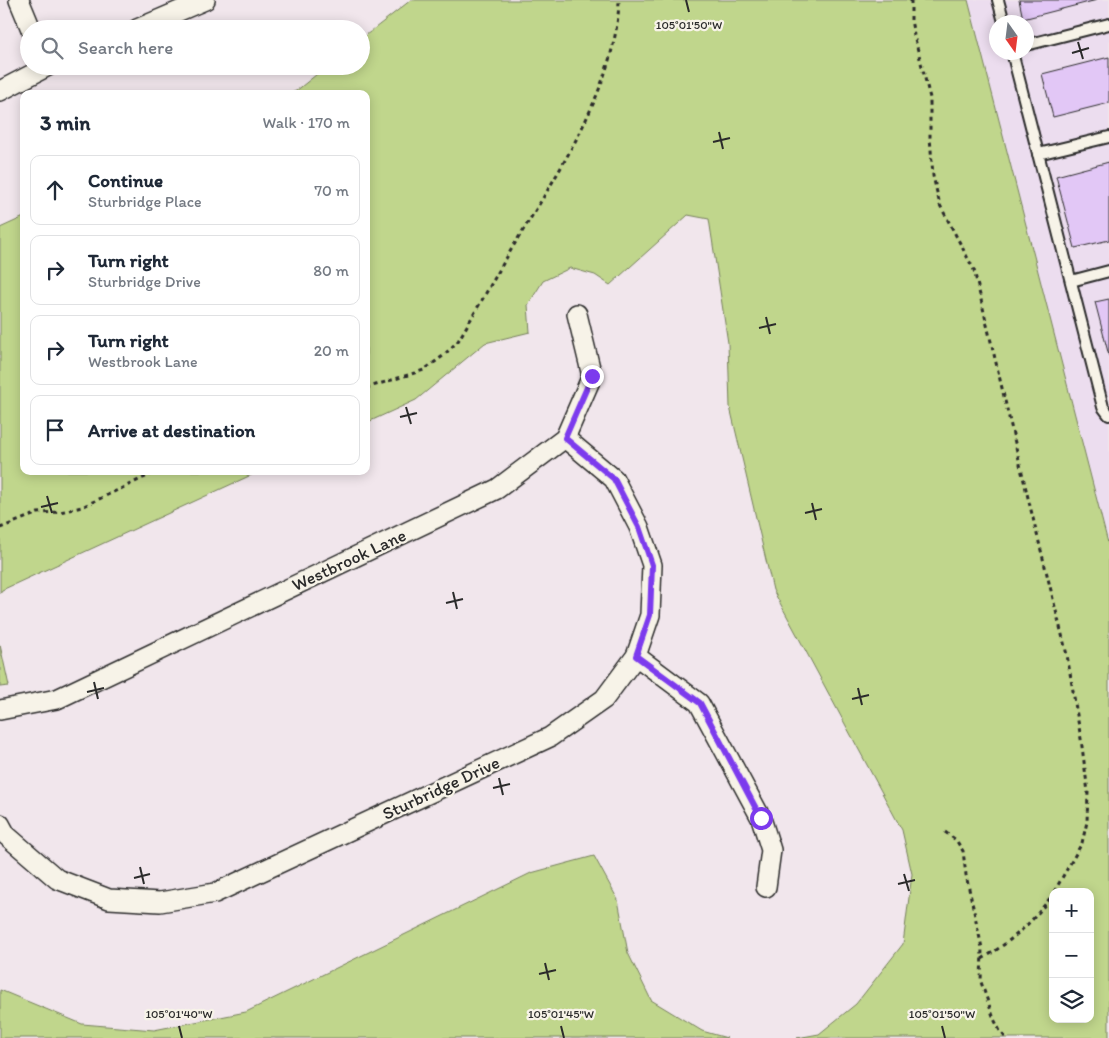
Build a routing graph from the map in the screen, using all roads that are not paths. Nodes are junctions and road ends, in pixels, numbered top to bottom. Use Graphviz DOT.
graph roads {
  1 [pos="19,0"];
  2 [pos="205,0"];
  3 [pos="998,0"];
  4 [pos="1002,15"];
  5 [pos="27,20"];
  6 [pos="158,20"];
  7 [pos="1109,24"];
  8 [pos="1034,43"];
  9 [pos="1014,60"];
  10 [pos="31,75"];
  11 [pos="0,91"];
  12 [pos="1109,137"];
  13 [pos="1038,154"];
  14 [pos="1109,271"];
  15 [pos="1071,281"];
  16 [pos="577,314"];
  17 [pos="1109,415"];
  18 [pos="565,438"];
  19 [pos="636,656"];
  20 [pos="0,710"];
  21 [pos="0,824"];
  22 [pos="766,887"];
  1 -- 5 [label="street"];
  2 -- 6 [label="street"];
  3 -- 4 [label="lane"];
  7 -- 8 [label="lane"];
  9 -- 13 [label="lane"];
  10 -- 11 [label="street"];
  12 -- 13 [label="lane"];
  13 -- 15 [label="lane"];
  14 -- 15 [label="lane"];
  15 -- 17 [label="lane"];
  16 -- 18 [label="street, Westbrook Lane"];
  18 -- 19 [label="street, Sturbridge Drive"];
  18 -- 20 [label="street, Westbrook Lane"];
  19 -- 21 [label="street, Sturbridge Drive"];
  19 -- 22 [label="street"];
}
